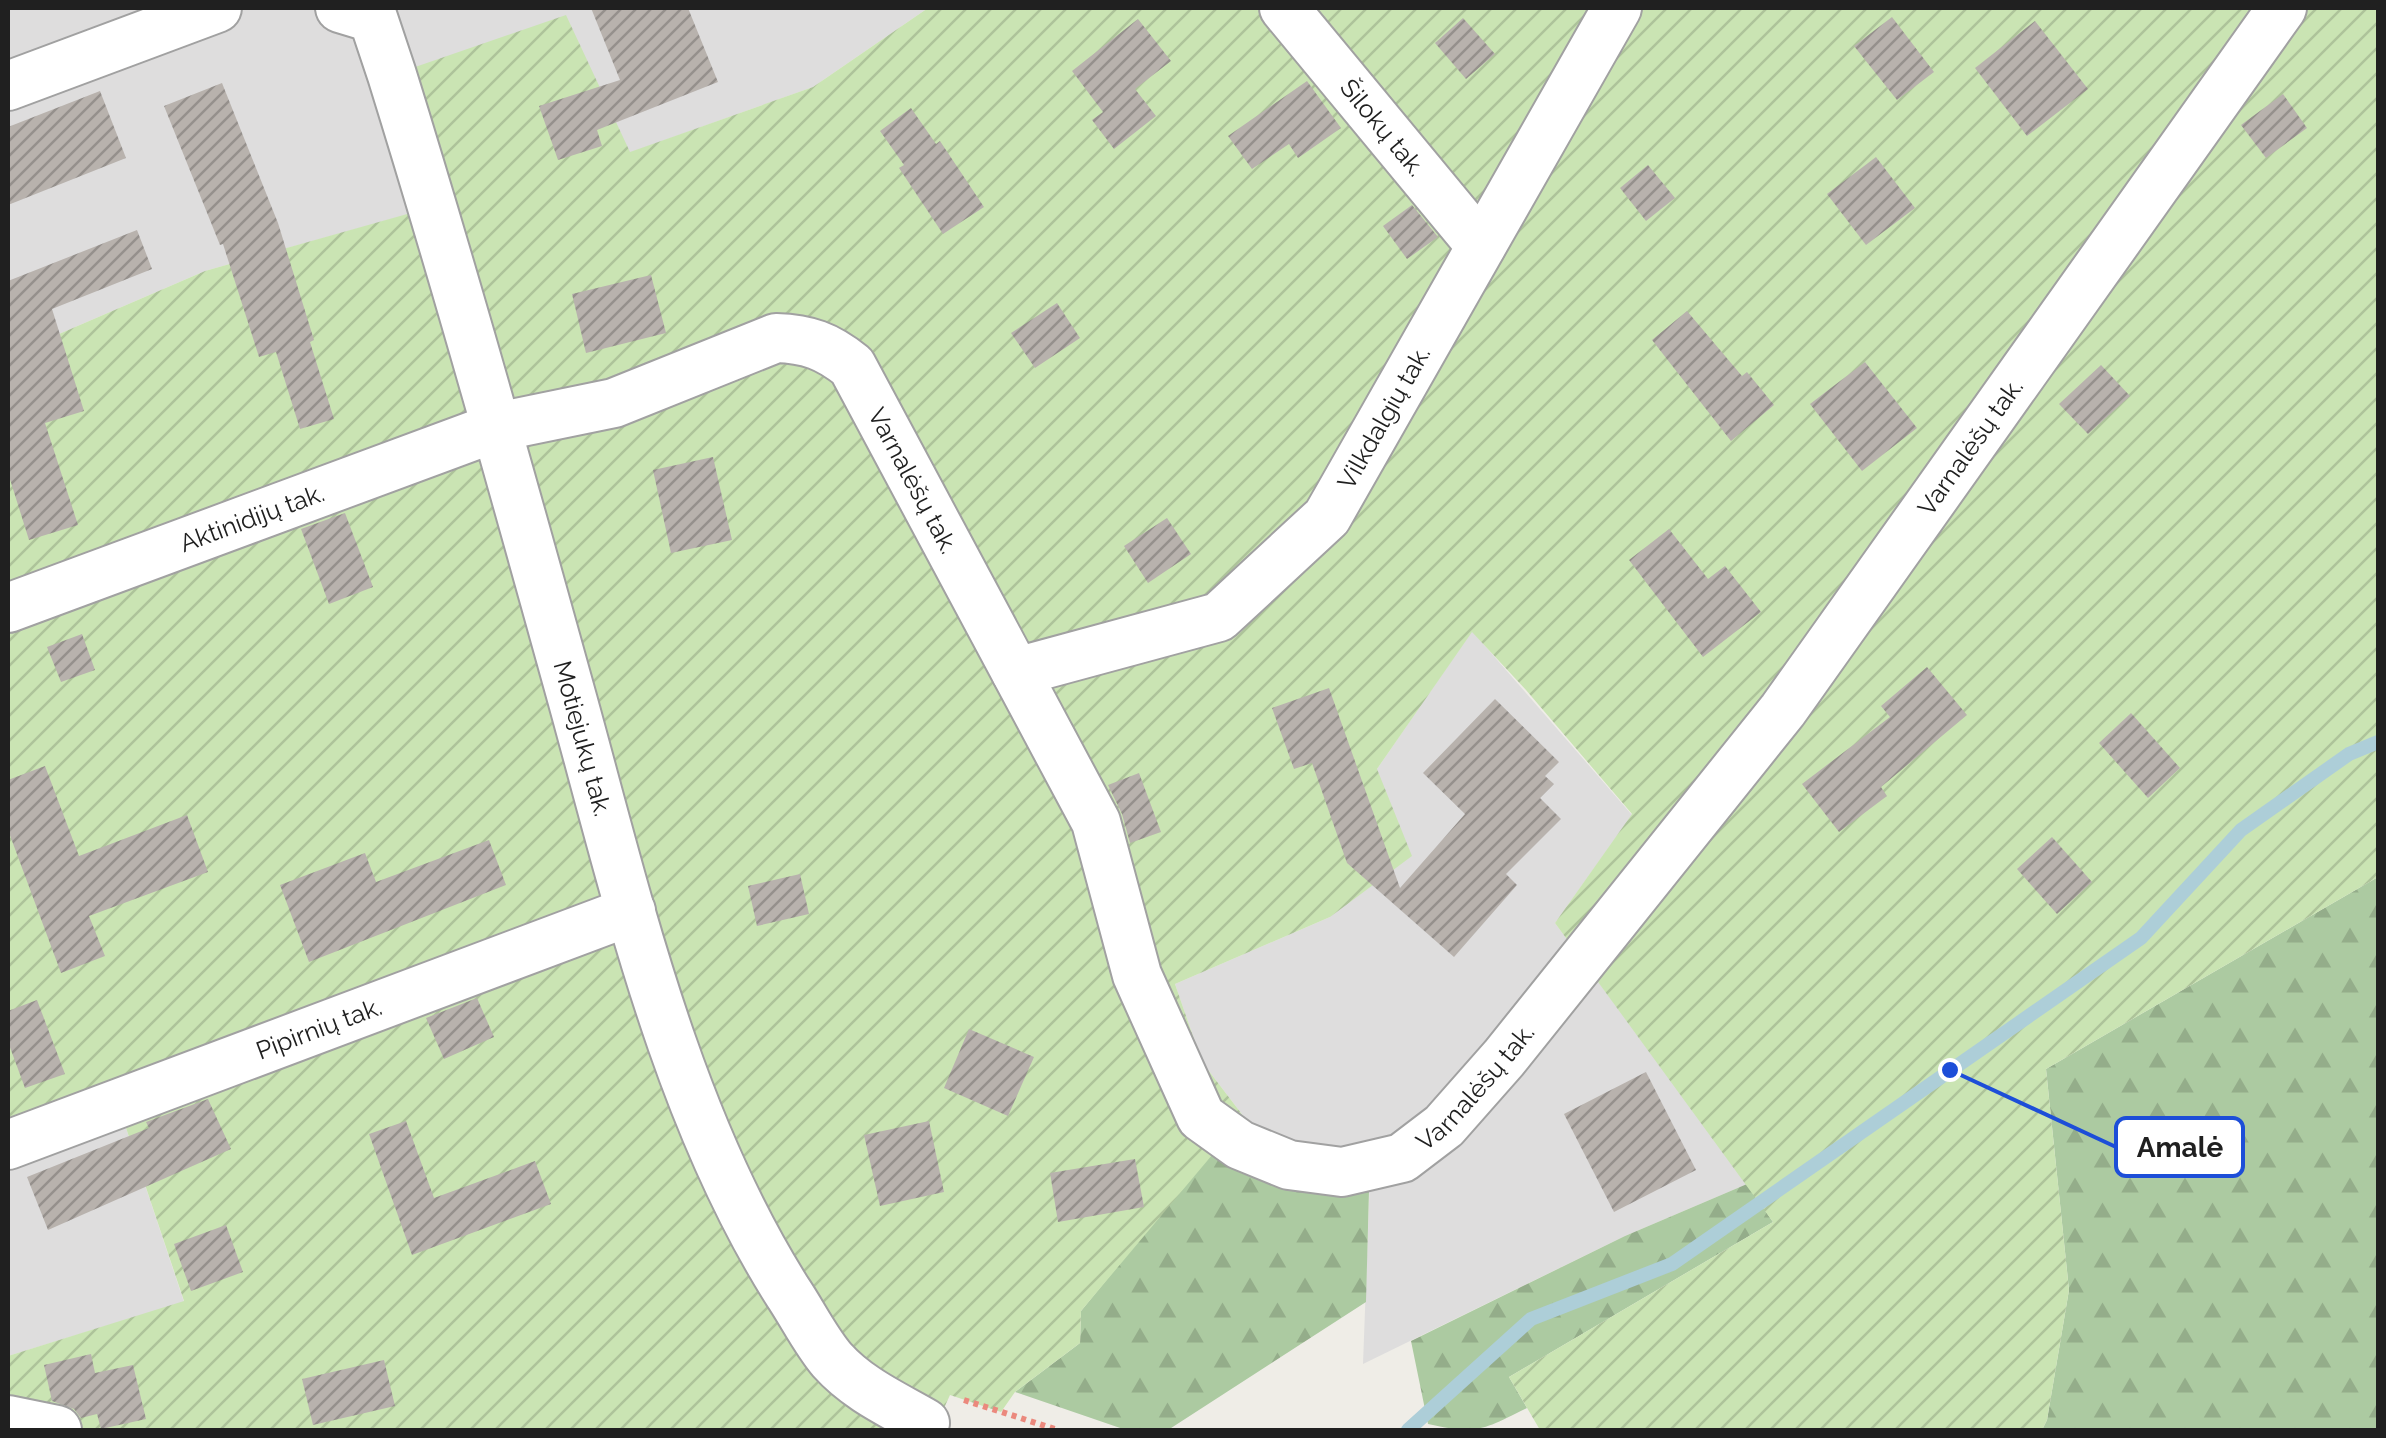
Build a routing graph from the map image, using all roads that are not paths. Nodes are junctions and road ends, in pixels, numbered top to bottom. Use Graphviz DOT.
graph roads {
  1 [pos="217,8"];
  2 [pos="1284,8"];
  3 [pos="1617,8"];
  4 [pos="2282,8"];
  5 [pos="375,11"];
  6 [pos="8,86"];
  7 [pos="1482,246"];
  8 [pos="497,427"];
  9 [pos="8,608"];
  10 [pos="1016,672"];
  11 [pos="631,910"];
  12 [pos="8,1145"];
  13 [pos="8,1420"];
  14 [pos="926,1423"];
  15 [pos="57,1430"];
  1 -- 6 [label="street"];
  2 -- 7 [label="street, Šilokų tak."];
  3 -- 7 [label="street, Vilkdalgių tak."];
  4 -- 10 [label="street, Varnalėšų tak."];
  5 -- 8 [label="street, Motiejukų tak."];
  7 -- 10 [label="street, Vilkdalgių tak."];
  8 -- 9 [label="street, Aktinidijų tak."];
  8 -- 10 [label="street, Varnalėšų tak."];
  8 -- 11 [label="street, Motiejukų tak."];
  11 -- 12 [label="street, Pipirnių tak."];
  11 -- 14 [label="street, Motiejukų tak."];
  13 -- 15 [label="street"];
}
